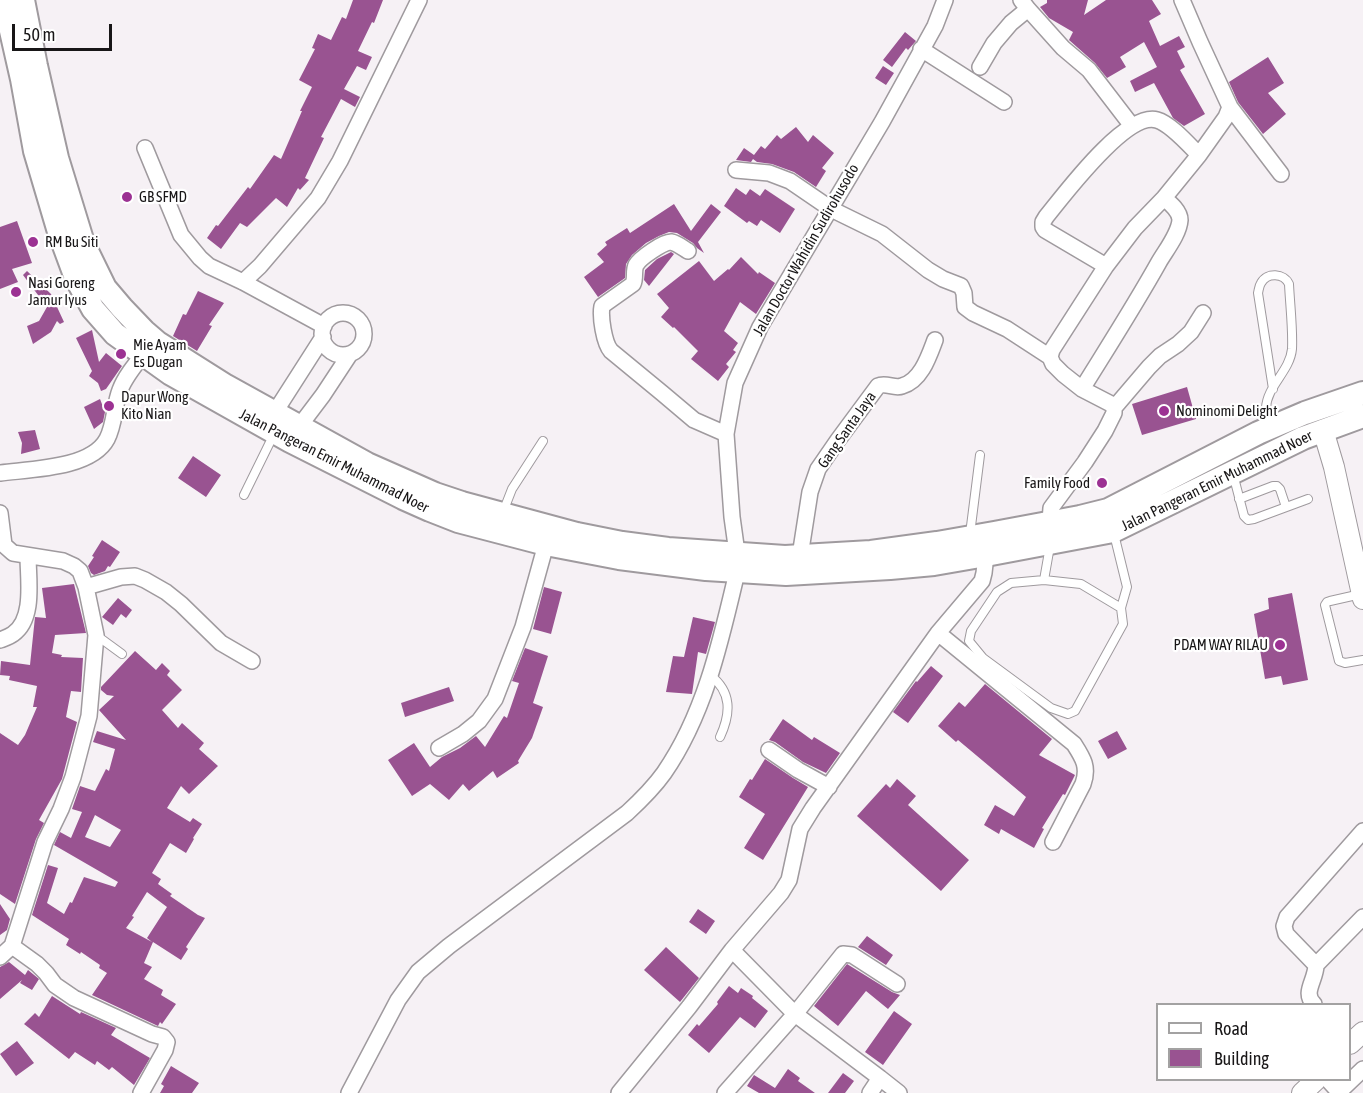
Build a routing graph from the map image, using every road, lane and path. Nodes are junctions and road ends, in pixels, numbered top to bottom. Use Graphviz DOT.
graph roads {
  1 [pos="4,0"];
  2 [pos="23,0"];
  3 [pos="419,0"];
  4 [pos="945,0"];
  5 [pos="1182,0"];
  6 [pos="1025,4"];
  7 [pos="921,49"];
  8 [pos="980,67"];
  9 [pos="30,77"];
  10 [pos="1004,102"];
  11 [pos="1230,107"];
  12 [pos="1132,126"];
  13 [pos="145,148"];
  14 [pos="1199,155"];
  15 [pos="736,170"];
  16 [pos="1281,174"];
  17 [pos="1164,198"];
  18 [pos="831,209"];
  19 [pos="688,250"];
  20 [pos="1107,266"];
  21 [pos="243,282"];
  22 [pos="1203,313"];
  23 [pos="323,332"];
  24 [pos="935,340"];
  25 [pos="350,354"];
  26 [pos="157,357"];
  27 [pos="1050,357"];
  28 [pos="1082,389"];
  29 [pos="1273,389"];
  30 [pos="1363,393"];
  31 [pos="1114,408"];
  32 [pos="1363,416"];
  33 [pos="285,428"];
  34 [pos="1264,430"];
  35 [pos="1323,430"];
  36 [pos="726,434"];
  37 [pos="543,441"];
  38 [pos="980,455"];
  39 [pos="1266,455"];
  40 [pos="0,473"];
  41 [pos="1232,473"];
  42 [pos="244,495"];
  43 [pos="1239,499"];
  44 [pos="1308,499"];
  45 [pos="1286,507"];
  46 [pos="460,512"];
  47 [pos="0,513"];
  48 [pos="503,514"];
  49 [pos="1111,520"];
  50 [pos="1050,533"];
  51 [pos="546,543"];
  52 [pos="956,546"];
  53 [pos="620,550"];
  54 [pos="986,555"];
  55 [pos="28,556"];
  56 [pos="737,562"];
  57 [pos="790,562"];
  58 [pos="1044,580"];
  59 [pos="86,587"];
  60 [pos="1363,596"];
  61 [pos="1121,608"];
  62 [pos="938,633"];
  63 [pos="96,635"];
  64 [pos="0,640"];
  65 [pos="122,654"];
  66 [pos="1363,660"];
  67 [pos="252,661"];
  68 [pos="710,675"];
  69 [pos="720,737"];
  70 [pos="439,748"];
  71 [pos="769,750"];
  72 [pos="829,787"];
  73 [pos="1363,831"];
  74 [pos="1053,842"];
  75 [pos="1363,917"];
  76 [pos="12,946"];
  77 [pos="732,950"];
  78 [pos="0,957"];
  79 [pos="1316,965"];
  80 [pos="897,984"];
  81 [pos="1312,1003"];
  82 [pos="795,1014"];
  83 [pos="1363,1069"];
  84 [pos="880,1078"];
  85 [pos="1351,1080"];
  86 [pos="1315,1081"];
  87 [pos="1350,1081"];
  88 [pos="1339,1092"];
  89 [pos="141,1093"];
  90 [pos="349,1093"];
  91 [pos="619,1093"];
  92 [pos="725,1093"];
  93 [pos="870,1093"];
  94 [pos="899,1093"];
  95 [pos="1302,1093"];
  1 -- 9 [label="main road, Jalan Pangeran Emir Muhammad Noer"];
  2 -- 9 [label="main road, Jalan Pangeran Emir Muhammad Noer"];
  3 -- 21 [label="street"];
  4 -- 7 [label="street, Jalan Doctor Wahidin Sudirohusodo"];
  5 -- 11 [label="street"];
  6 -- 8 [label="street"];
  6 -- 12 [label="street"];
  7 -- 10 [label="street"];
  7 -- 18 [label="street, Jalan Doctor Wahidin Sudirohusodo"];
  9 -- 26 [label="main road, Jalan Pangeran Emir Muhammad Noer"];
  11 -- 14 [label="street"];
  11 -- 16 [label="street"];
  12 -- 14 [label="street"];
  12 -- 20 [label="street"];
  13 -- 21 [label="street"];
  14 -- 17 [label="street"];
  15 -- 18 [label="street"];
  17 -- 20 [label="street"];
  17 -- 28 [label="street"];
  18 -- 27 [label="street"];
  18 -- 36 [label="street, Jalan Doctor Wahidin Sudirohusodo"];
  19 -- 36 [label="street"];
  20 -- 27 [label="street"];
  21 -- 23 [label="street"];
  22 -- 31 [label="street"];
  23 -- 25 [label="street"];
  23 -- 25 [label="street"];
  23 -- 33 [label="street"];
  24 -- 57 [label="street, Gang Santa Jaya"];
  25 -- 33 [label="street"];
  26 -- 33 [label="main road, Jalan Pangeran Emir Muhammad Noer"];
  26 -- 40 [label="street"];
  27 -- 28 [label="street"];
  28 -- 31 [label="street"];
  29 -- 29 [label="lane"];
  29 -- 34 [label="lane"];
  30 -- 34 [label="main road, Jalan Pangeran Emir Muhammad Noer"];
  31 -- 50 [label="street"];
  32 -- 35 [label="main road, Jalan Pangeran Emir Muhammad Noer"];
  33 -- 42 [label="lane"];
  33 -- 46 [label="main road, Jalan Pangeran Emir Muhammad Noer"];
  34 -- 39 [label="main road"];
  34 -- 49 [label="main road, Jalan Pangeran Emir Muhammad Noer"];
  35 -- 39 [label="main road, Jalan Pangeran Emir Muhammad Noer"];
  35 -- 60 [label="street"];
  36 -- 56 [label="street, Jalan Doctor Wahidin Sudirohusodo"];
  37 -- 48 [label="lane"];
  38 -- 52 [label="lane"];
  39 -- 41 [label="main road, Jalan Pangeran Emir Muhammad Noer"];
  41 -- 43 [label="lane"];
  41 -- 49 [label="main road, Jalan Pangeran Emir Muhammad Noer"];
  43 -- 45 [label="lane"];
  43 -- 45 [label="lane"];
  44 -- 45 [label="lane"];
  46 -- 48 [label="main road, Jalan Pangeran Emir Muhammad Noer"];
  46 -- 51 [label="main road, Jalan Pangeran Emir Muhammad Noer"];
  47 -- 55 [label="street"];
  48 -- 53 [label="main road, Jalan Pangeran Emir Muhammad Noer"];
  49 -- 50 [label="main road, Jalan Pangeran Emir Muhammad Noer"];
  49 -- 61 [label="lane"];
  50 -- 52 [label="main road, Jalan Pangeran Emir Muhammad Noer"];
  50 -- 54 [label="main road, Jalan Pangeran Emir Muhammad Noer"];
  50 -- 58 [label="lane"];
  51 -- 53 [label="main road, Jalan Pangeran Emir Muhammad Noer"];
  51 -- 70 [label="street"];
  52 -- 54 [label="main road, Jalan Pangeran Emir Muhammad Noer"];
  52 -- 57 [label="main road, Jalan Pangeran Emir Muhammad Noer"];
  53 -- 56 [label="main road, Jalan Pangeran Emir Muhammad Noer"];
  54 -- 62 [label="street"];
  55 -- 59 [label="street"];
  55 -- 64 [label="street"];
  56 -- 57 [label="main road, Jalan Pangeran Emir Muhammad Noer"];
  56 -- 68 [label="street"];
  58 -- 61 [label="lane"];
  58 -- 61 [label="lane"];
  59 -- 63 [label="street"];
  59 -- 67 [label="street"];
  60 -- 66 [label="lane"];
  62 -- 72 [label="street"];
  62 -- 74 [label="street"];
  63 -- 65 [label="lane"];
  63 -- 76 [label="street"];
  68 -- 69 [label="lane"];
  68 -- 90 [label="street"];
  71 -- 72 [label="street"];
  72 -- 77 [label="street"];
  73 -- 79 [label="street"];
  75 -- 79 [label="street"];
  76 -- 78 [label="street"];
  76 -- 89 [label="street"];
  77 -- 82 [label="street"];
  77 -- 91 [label="street"];
  79 -- 81 [label="street"];
  80 -- 82 [label="street"];
  82 -- 84 [label="street"];
  82 -- 92 [label="street"];
  83 -- 85 [label="street"];
  84 -- 93 [label="street"];
  84 -- 94 [label="street"];
  86 -- 95 [label="street"];
  87 -- 88 [label="street"];
}
